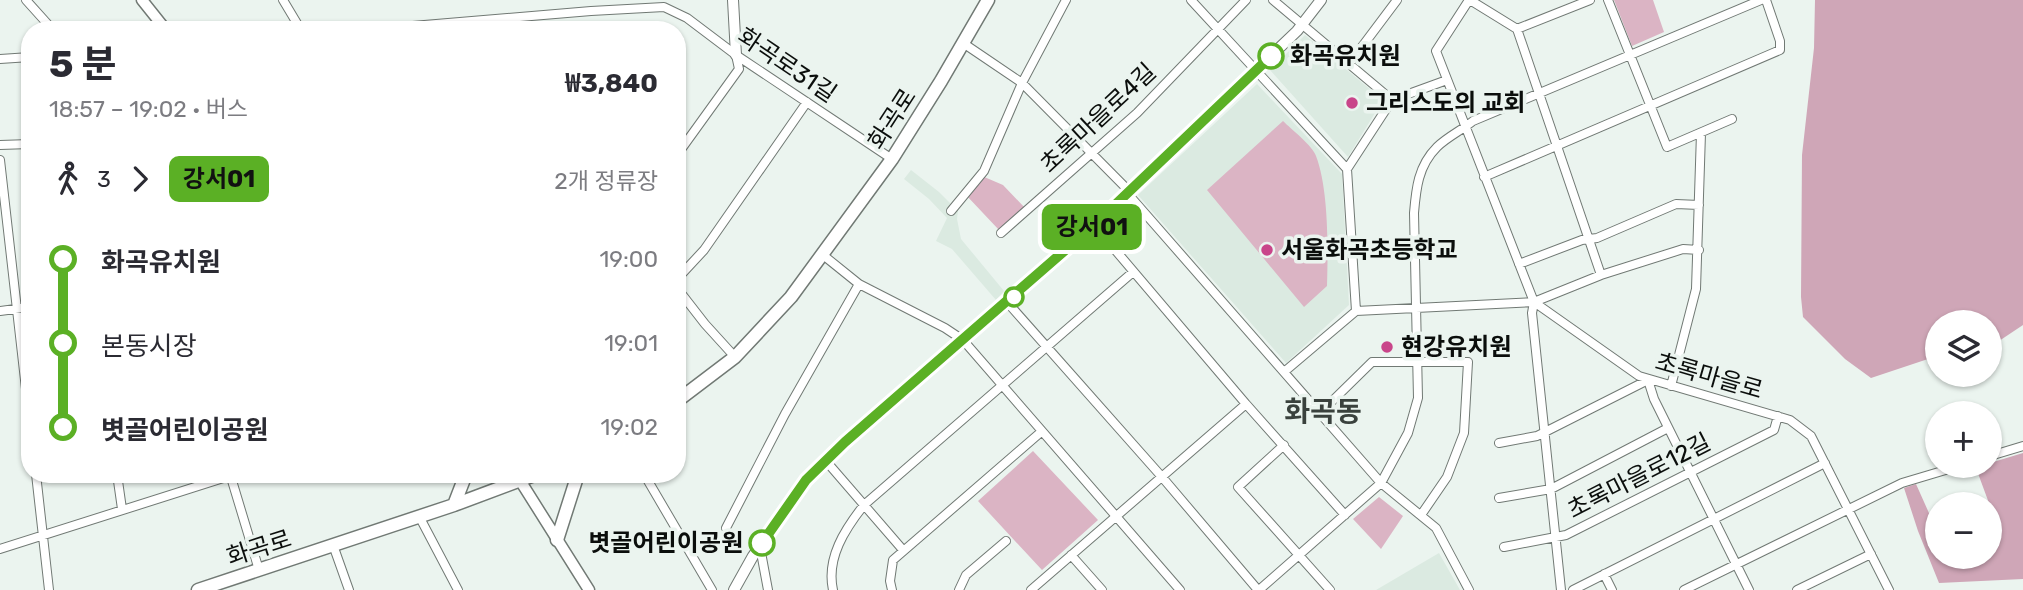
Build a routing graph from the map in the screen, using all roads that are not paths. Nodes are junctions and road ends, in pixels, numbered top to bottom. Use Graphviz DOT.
graph roads {
  1 [pos="26,0"];
  2 [pos="142,0"];
  3 [pos="283,0"];
  4 [pos="733,0"];
  5 [pos="988,0"];
  6 [pos="1066,0"];
  7 [pos="1191,0"];
  8 [pos="1246,0"];
  9 [pos="1273,0"];
  10 [pos="1321,0"];
  11 [pos="1397,0"];
  12 [pos="1469,0"];
  13 [pos="1590,0"];
  14 [pos="1608,0"];
  15 [pos="1763,0"];
  16 [pos="508,18"];
  17 [pos="45,21"];
  18 [pos="159,21"];
  19 [pos="296,21"];
  20 [pos="472,21"];
  21 [pos="508,21"];
  22 [pos="1302,24"];
  23 [pos="1218,28"];
  24 [pos="1517,29"];
  25 [pos="963,43"];
  26 [pos="736,55"];
  27 [pos="1629,55"];
  28 [pos="21,58"];
  29 [pos="0,60"];
  30 [pos="1349,64"];
  31 [pos="1257,69"];
  32 [pos="1447,80"];
  33 [pos="1022,83"];
  34 [pos="1539,93"];
  35 [pos="1392,100"];
  36 [pos="807,102"];
  37 [pos="1650,106"];
  38 [pos="1732,119"];
  39 [pos="1465,127"];
  40 [pos="1701,133"];
  41 [pos="686,142"];
  42 [pos="21,144"];
  43 [pos="0,145"];
  44 [pos="1557,146"];
  45 [pos="1092,152"];
  46 [pos="892,159"];
  47 [pos="0,160"];
  48 [pos="1347,169"];
  49 [pos="1485,177"];
  50 [pos="1129,193"];
  51 [pos="1699,205"];
  52 [pos="951,211"];
  53 [pos="1094,225"];
  54 [pos="1001,233"];
  55 [pos="1589,240"];
  56 [pos="1699,250"];
  57 [pos="823,255"];
  58 [pos="1519,264"];
  59 [pos="686,269"];
  60 [pos="1133,272"];
  61 [pos="1601,275"];
  62 [pos="859,284"];
  63 [pos="686,300"];
  64 [pos="1007,302"];
  65 [pos="1534,302"];
  66 [pos="21,308"];
  67 [pos="1416,308"];
  68 [pos="17,309"];
  69 [pos="0,311"];
  70 [pos="1356,311"];
  71 [pos="963,340"];
  72 [pos="21,344"];
  73 [pos="1046,346"];
  74 [pos="735,357"];
  75 [pos="1418,361"];
  76 [pos="1283,372"];
  77 [pos="1648,380"];
  78 [pos="1001,386"];
  79 [pos="1671,386"];
  80 [pos="686,394"];
  81 [pos="1246,404"];
  82 [pos="1319,414"];
  83 [pos="1778,416"];
  84 [pos="1668,428"];
  85 [pos="1041,432"];
  86 [pos="1545,432"];
  87 [pos="1499,443"];
  88 [pos="1284,445"];
  89 [pos="2023,446"];
  90 [pos="2002,452"];
  91 [pos="826,461"];
  92 [pos="1825,463"];
  93 [pos="1690,472"];
  94 [pos="1925,476"];
  95 [pos="1162,477"];
  96 [pos="37,483"];
  97 [pos="118,483"];
  98 [pos="206,483"];
  99 [pos="234,483"];
  100 [pos="463,483"];
  101 [pos="506,483"];
  102 [pos="521,483"];
  103 [pos="575,483"];
  104 [pos="649,483"];
  105 [pos="1381,483"];
  106 [pos="1550,489"];
  107 [pos="1499,498"];
  108 [pos="454,505"];
  109 [pos="863,505"];
  110 [pos="1848,508"];
  111 [pos="122,509"];
  112 [pos="1345,515"];
  113 [pos="1421,515"];
  114 [pos="419,516"];
  115 [pos="1116,516"];
  116 [pos="1713,519"];
  117 [pos="726,528"];
  118 [pos="43,535"];
  119 [pos="1556,538"];
  120 [pos="557,540"];
  121 [pos="1006,541"];
  122 [pos="333,545"];
  123 [pos="760,547"];
  124 [pos="1504,547"];
  125 [pos="0,549"];
  126 [pos="904,550"];
  127 [pos="1871,554"];
  128 [pos="1070,555"];
  129 [pos="1299,555"];
  130 [pos="1736,564"];
  131 [pos="259,570"];
  132 [pos="1604,574"];
  133 [pos="206,589"];
  134 [pos="49,590"];
  135 [pos="349,590"];
  136 [pos="458,590"];
  137 [pos="589,590"];
  138 [pos="712,590"];
  139 [pos="733,590"];
  140 [pos="768,590"];
  141 [pos="833,590"];
  142 [pos="892,590"];
  143 [pos="959,590"];
  144 [pos="1031,590"];
  145 [pos="1102,590"];
  146 [pos="1180,590"];
  147 [pos="1258,590"];
  148 [pos="1330,590"];
  149 [pos="1469,590"];
  150 [pos="1561,590"];
  151 [pos="1573,590"];
  152 [pos="1612,590"];
  153 [pos="1684,590"];
  154 [pos="1749,590"];
  155 [pos="1797,590"];
  156 [pos="1889,590"];
  1 -- 17 [label="street"];
  2 -- 18 [label="main road"];
  3 -- 19 [label="street"];
  4 -- 26 [label="street"];
  5 -- 25 [label="main road, 화곡로"];
  6 -- 33 [label="street"];
  7 -- 23 [label="street"];
  8 -- 23 [label="street, 초록마을로4길"];
  9 -- 22 [label="street"];
  10 -- 22 [label="street"];
  11 -- 30 [label="street"];
  12 -- 24 [label="street"];
  12 -- 32 [label="street"];
  13 -- 24 [label="street"];
  14 -- 27 [label="street"];
  15 -- 27 [label="street"];
  15 -- 37 [label="street"];
  16 -- 20 [label="street, 화곡로31길"];
  16 -- 21 [label="street"];
  16 -- 26 [label="street, 화곡로31길"];
  22 -- 30 [label="street"];
  22 -- 31 [label="street"];
  23 -- 31 [label="street"];
  23 -- 45 [label="street, 초록마을로4길"];
  24 -- 34 [label="street"];
  25 -- 33 [label="street"];
  25 -- 46 [label="main road, 화곡로"];
  26 -- 36 [label="street, 화곡로31길"];
  26 -- 41 [label="street"];
  27 -- 34 [label="street"];
  27 -- 37 [label="street"];
  28 -- 29 [label="street"];
  30 -- 35 [label="street"];
  31 -- 48 [label="street"];
  31 -- 50 [label="street"];
  32 -- 35 [label="street"];
  32 -- 39 [label="street"];
  33 -- 45 [label="street"];
  33 -- 52 [label="street"];
  34 -- 39 [label="street"];
  34 -- 44 [label="street"];
  35 -- 48 [label="street"];
  36 -- 46 [label="street, 화곡로31길"];
  36 -- 59 [label="street"];
  37 -- 40 [label="street"];
  37 -- 44 [label="street"];
  38 -- 40 [label="street"];
  39 -- 49 [label="street"];
  39 -- 67 [label="street"];
  40 -- 51 [label="street"];
  42 -- 43 [label="street"];
  44 -- 49 [label="street"];
  44 -- 55 [label="street"];
  45 -- 50 [label="street"];
  45 -- 54 [label="street, 초록마을로4길"];
  46 -- 57 [label="main road, 화곡로"];
  47 -- 68 [label="street"];
  48 -- 70 [label="street"];
  49 -- 58 [label="street"];
  50 -- 53 [label="street"];
  50 -- 76 [label="street"];
  51 -- 55 [label="street"];
  51 -- 56 [label="street"];
  53 -- 60 [label="street"];
  53 -- 64 [label="street"];
  55 -- 58 [label="street"];
  55 -- 61 [label="street"];
  56 -- 61 [label="street"];
  56 -- 79 [label="street"];
  57 -- 62 [label="street"];
  57 -- 74 [label="main road, 화곡로"];
  58 -- 65 [label="street"];
  60 -- 73 [label="street"];
  60 -- 81 [label="street"];
  61 -- 65 [label="street"];
  62 -- 71 [label="street"];
  62 -- 117 [label="street"];
  63 -- 74 [label="street"];
  64 -- 71 [label="street"];
  64 -- 73 [label="street"];
  65 -- 67 [label="street"];
  65 -- 77 [label="street, 초록마을로"];
  65 -- 86 [label="street"];
  66 -- 68 [label="street"];
  67 -- 70 [label="street"];
  67 -- 75 [label="street"];
  68 -- 69 [label="street"];
  68 -- 72 [label="street"];
  70 -- 76 [label="street"];
  71 -- 78 [label="street"];
  71 -- 91 [label="street"];
  73 -- 78 [label="street"];
  73 -- 95 [label="street"];
  74 -- 80 [label="main road, 화곡로"];
  75 -- 82 [label="street"];
  75 -- 105 [label="street"];
  75 -- 113 [label="street"];
  76 -- 82 [label="street"];
  77 -- 79 [label="street, 초록마을로"];
  77 -- 84 [label="street"];
  77 -- 86 [label="street"];
  78 -- 85 [label="street"];
  78 -- 109 [label="street"];
  79 -- 83 [label="street, 초록마을로"];
  81 -- 88 [label="street"];
  81 -- 95 [label="street"];
  82 -- 105 [label="street"];
  83 -- 92 [label="street, 초록마을로"];
  83 -- 93 [label="street, 초록마을로12길"];
  84 -- 93 [label="street"];
  84 -- 106 [label="street"];
  85 -- 115 [label="street"];
  85 -- 126 [label="street"];
  86 -- 87 [label="street"];
  86 -- 106 [label="street"];
  88 -- 112 [label="street"];
  88 -- 129 [label="street"];
  89 -- 90 [label="street"];
  91 -- 109 [label="street"];
  91 -- 123 [label="street"];
  92 -- 110 [label="street, 초록마을로"];
  92 -- 116 [label="street"];
  93 -- 116 [label="street"];
  93 -- 119 [label="street, 초록마을로12길"];
  94 -- 110 [label="street"];
  95 -- 115 [label="street"];
  95 -- 147 [label="street"];
  96 -- 118 [label="street"];
  97 -- 111 [label="street"];
  98 -- 111 [label="street"];
  99 -- 131 [label="street"];
  100 -- 108 [label="main road"];
  101 -- 108 [label="main road, 화곡로"];
  102 -- 120 [label="main road"];
  103 -- 120 [label="main road"];
  104 -- 138 [label="street"];
  105 -- 112 [label="street"];
  105 -- 113 [label="street"];
  106 -- 107 [label="street"];
  106 -- 119 [label="street"];
  108 -- 114 [label="main road, 화곡로"];
  109 -- 126 [label="street"];
  109 -- 141 [label="street"];
  110 -- 127 [label="street, 초록마을로"];
  110 -- 130 [label="street"];
  111 -- 118 [label="street"];
  112 -- 129 [label="street"];
  113 -- 149 [label="street"];
  114 -- 122 [label="main road, 화곡로"];
  114 -- 136 [label="street"];
  115 -- 128 [label="street"];
  115 -- 146 [label="street"];
  116 -- 130 [label="street"];
  116 -- 132 [label="street"];
  118 -- 125 [label="street"];
  118 -- 134 [label="street"];
  119 -- 124 [label="street, 초록마을로12길"];
  119 -- 150 [label="street"];
  120 -- 137 [label="main road"];
  121 -- 143 [label="street"];
  122 -- 131 [label="main road, 화곡로"];
  122 -- 135 [label="street"];
  123 -- 139 [label="street"];
  123 -- 140 [label="street"];
  126 -- 142 [label="street"];
  127 -- 155 [label="street"];
  127 -- 156 [label="street, 초록마을로"];
  128 -- 144 [label="street"];
  128 -- 145 [label="street"];
  129 -- 147 [label="street"];
  129 -- 148 [label="street"];
  130 -- 153 [label="street"];
  130 -- 154 [label="street"];
  131 -- 133 [label="main road, 화곡로"];
  132 -- 151 [label="street"];
  132 -- 152 [label="street"];
}
